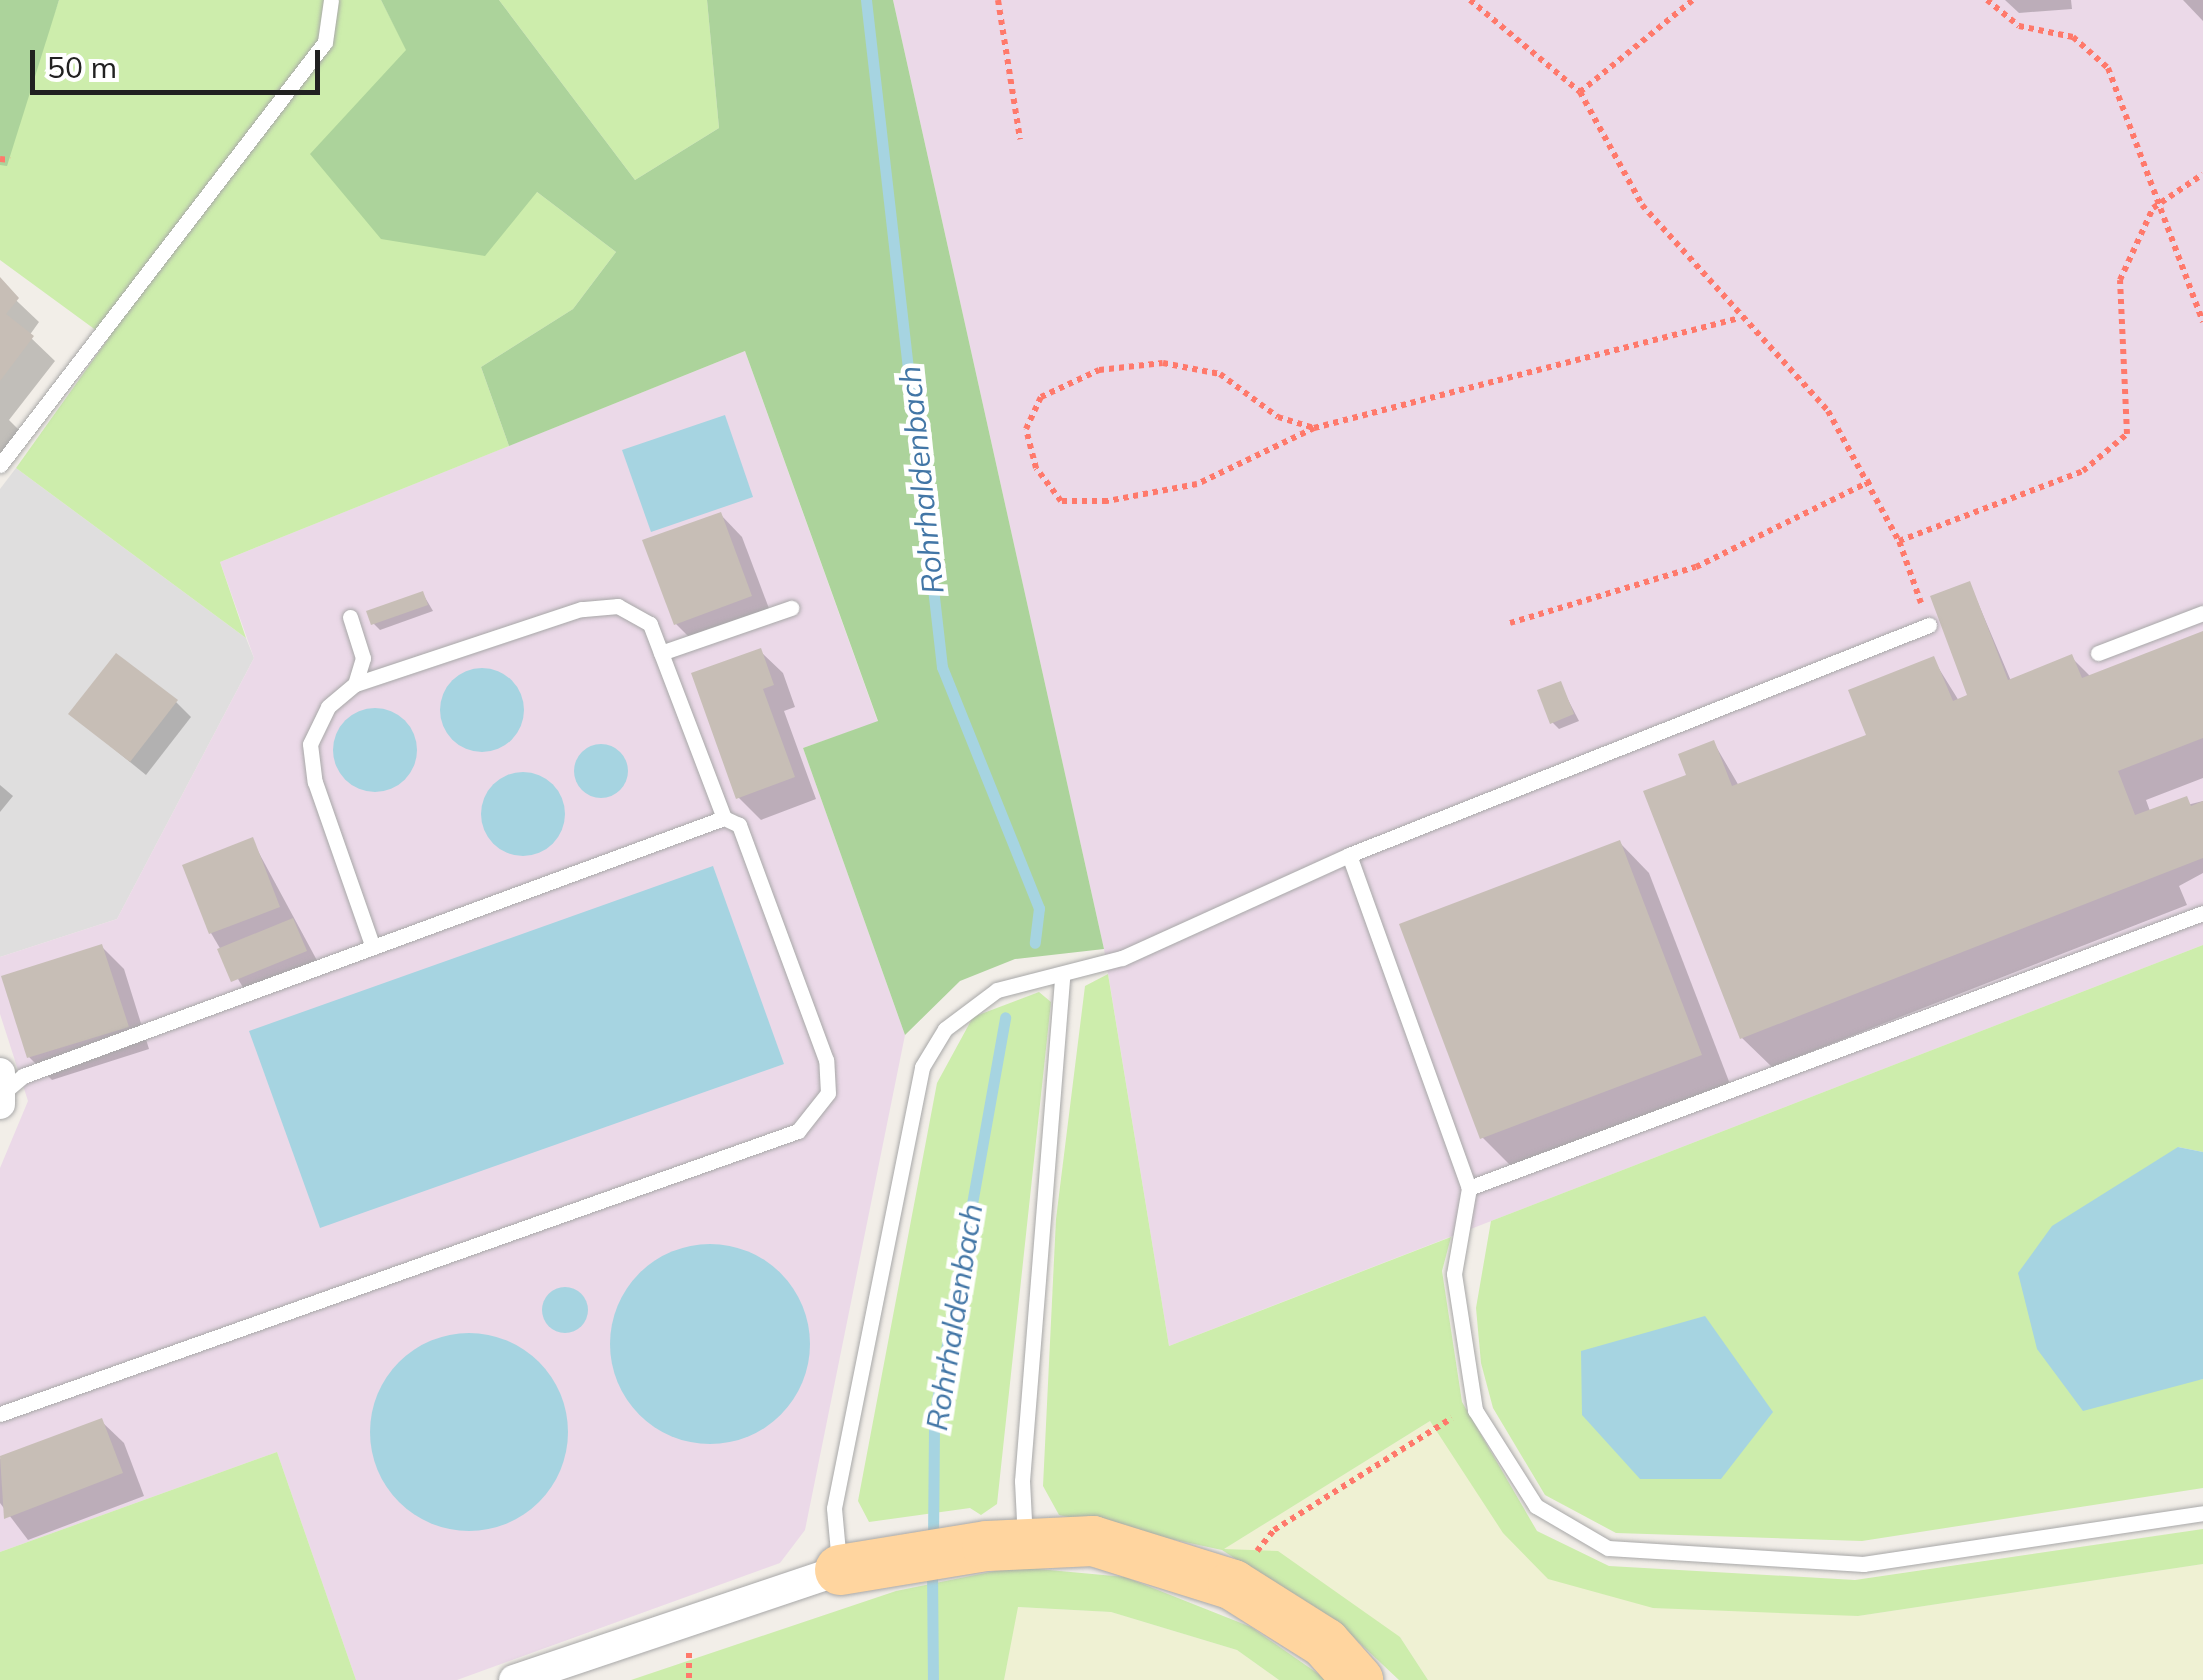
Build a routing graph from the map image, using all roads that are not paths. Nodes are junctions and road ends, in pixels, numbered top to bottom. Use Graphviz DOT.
graph roads {
  1 [pos="331,0"];
  2 [pos="0,464"];
  3 [pos="791,608"];
  4 [pos="2203,614"];
  5 [pos="350,617"];
  6 [pos="1928,625"];
  7 [pos="661,652"];
  8 [pos="2098,653"];
  9 [pos="356,684"];
  10 [pos="724,818"];
  11 [pos="1349,855"];
  12 [pos="2203,913"];
  13 [pos="372,945"];
  14 [pos="1062,979"];
  15 [pos="1,1090"];
  16 [pos="1469,1188"];
  17 [pos="0,1414"];
  18 [pos="2203,1513"];
  19 [pos="1006,1545"];
  20 [pos="861,1566"];
  21 [pos="514,1680"];
  22 [pos="1358,1680"];
  1 -- 2 [label="lane"];
  3 -- 7 [label="lane"];
  4 -- 8 [label="lane"];
  5 -- 9 [label="lane"];
  6 -- 11 [label="lane"];
  7 -- 9 [label="lane"];
  7 -- 10 [label="lane"];
  9 -- 13 [label="lane"];
  10 -- 13 [label="lane"];
  10 -- 17 [label="lane"];
  11 -- 14 [label="lane"];
  11 -- 16 [label="lane"];
  12 -- 16 [label="lane"];
  13 -- 15 [label="lane"];
  14 -- 19 [label="lane"];
  14 -- 20 [label="lane"];
  16 -- 18 [label="lane"];
  19 -- 20 [label="main road"];
  19 -- 22 [label="main road"];
  20 -- 21 [label="street"];
}
